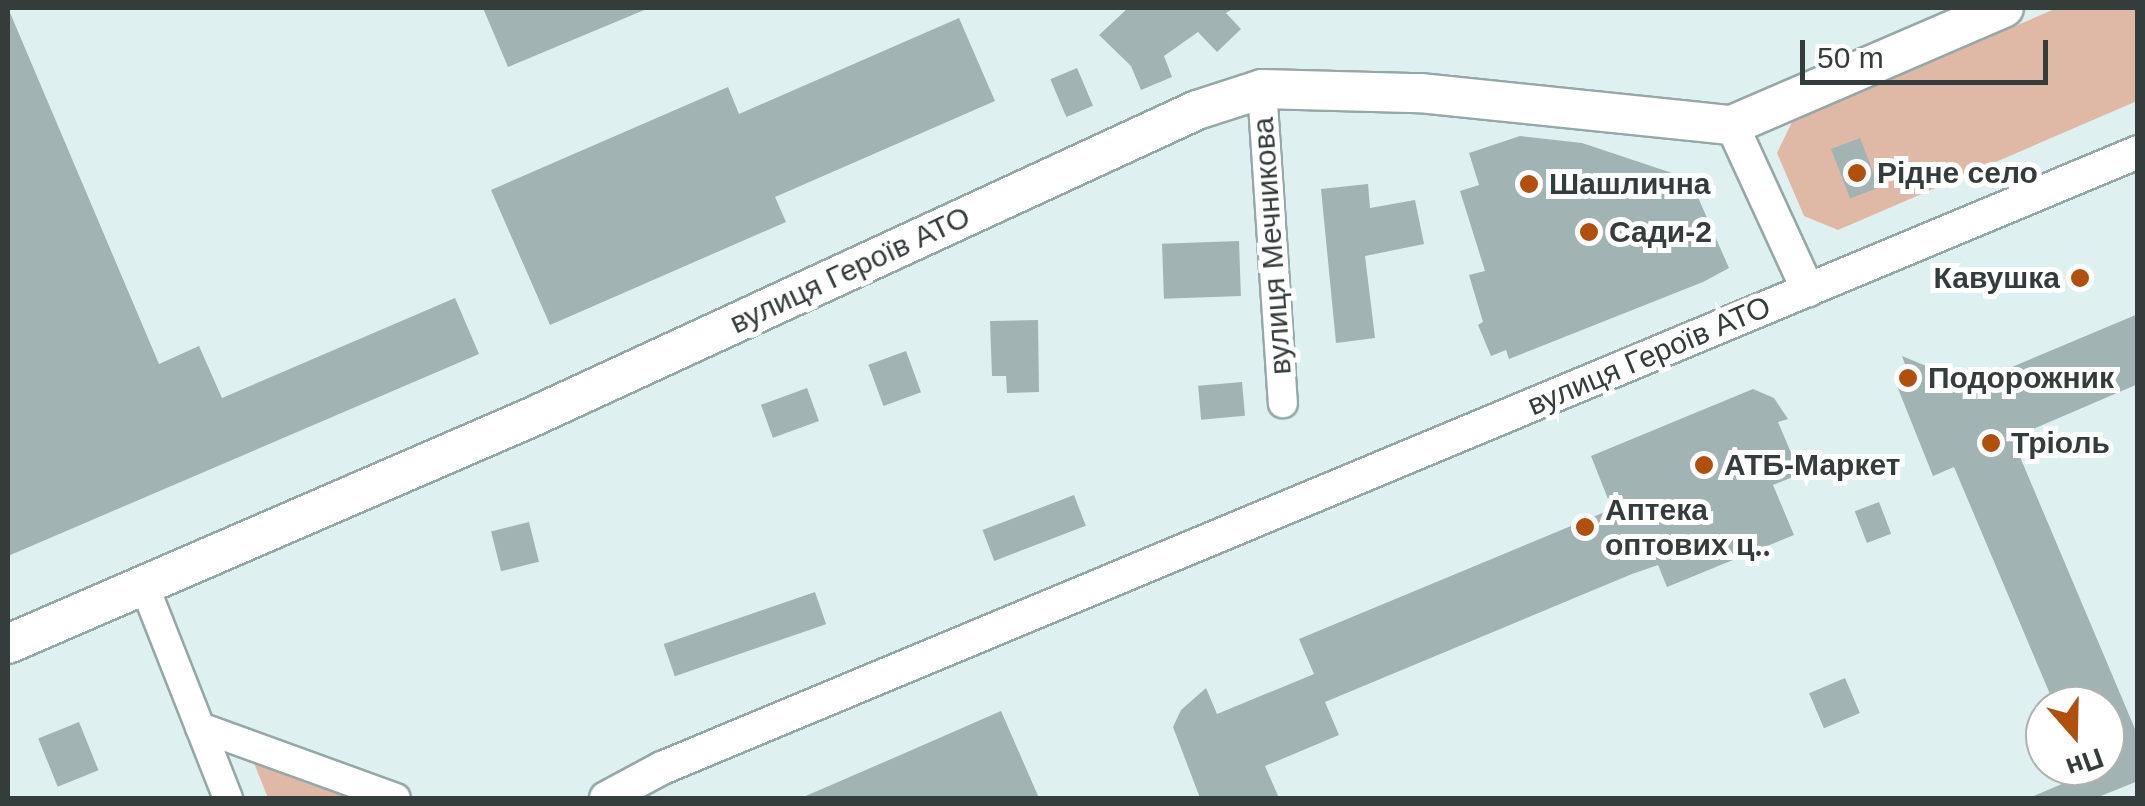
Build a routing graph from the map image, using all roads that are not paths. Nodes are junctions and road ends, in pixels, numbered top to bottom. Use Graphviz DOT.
graph roads {
  1 [pos="2004,8"];
  2 [pos="1262,89"];
  3 [pos="1732,125"];
  4 [pos="2138,152"];
  5 [pos="1808,290"];
  6 [pos="1283,403"];
  7 [pos="144,585"];
  8 [pos="8,644"];
  9 [pos="200,728"];
  10 [pos="228,798"];
  11 [pos="396,798"];
  12 [pos="606,798"];
  1 -- 3 [label="main road, вулиця Героїв АТО"];
  2 -- 3 [label="main road, вулиця Героїв АТО"];
  2 -- 6 [label="street, вулиця Мечникова"];
  2 -- 7 [label="main road, вулиця Героїв АТО"];
  3 -- 5 [label="street, вулиця Героїв АТО"];
  4 -- 5 [label="street, вулиця Героїв АТО"];
  5 -- 12 [label="street, вулиця Героїв АТО"];
  7 -- 8 [label="main road, вулиця Героїв АТО"];
  7 -- 9 [label="street"];
  9 -- 10 [label="street"];
  9 -- 11 [label="street"];
}
